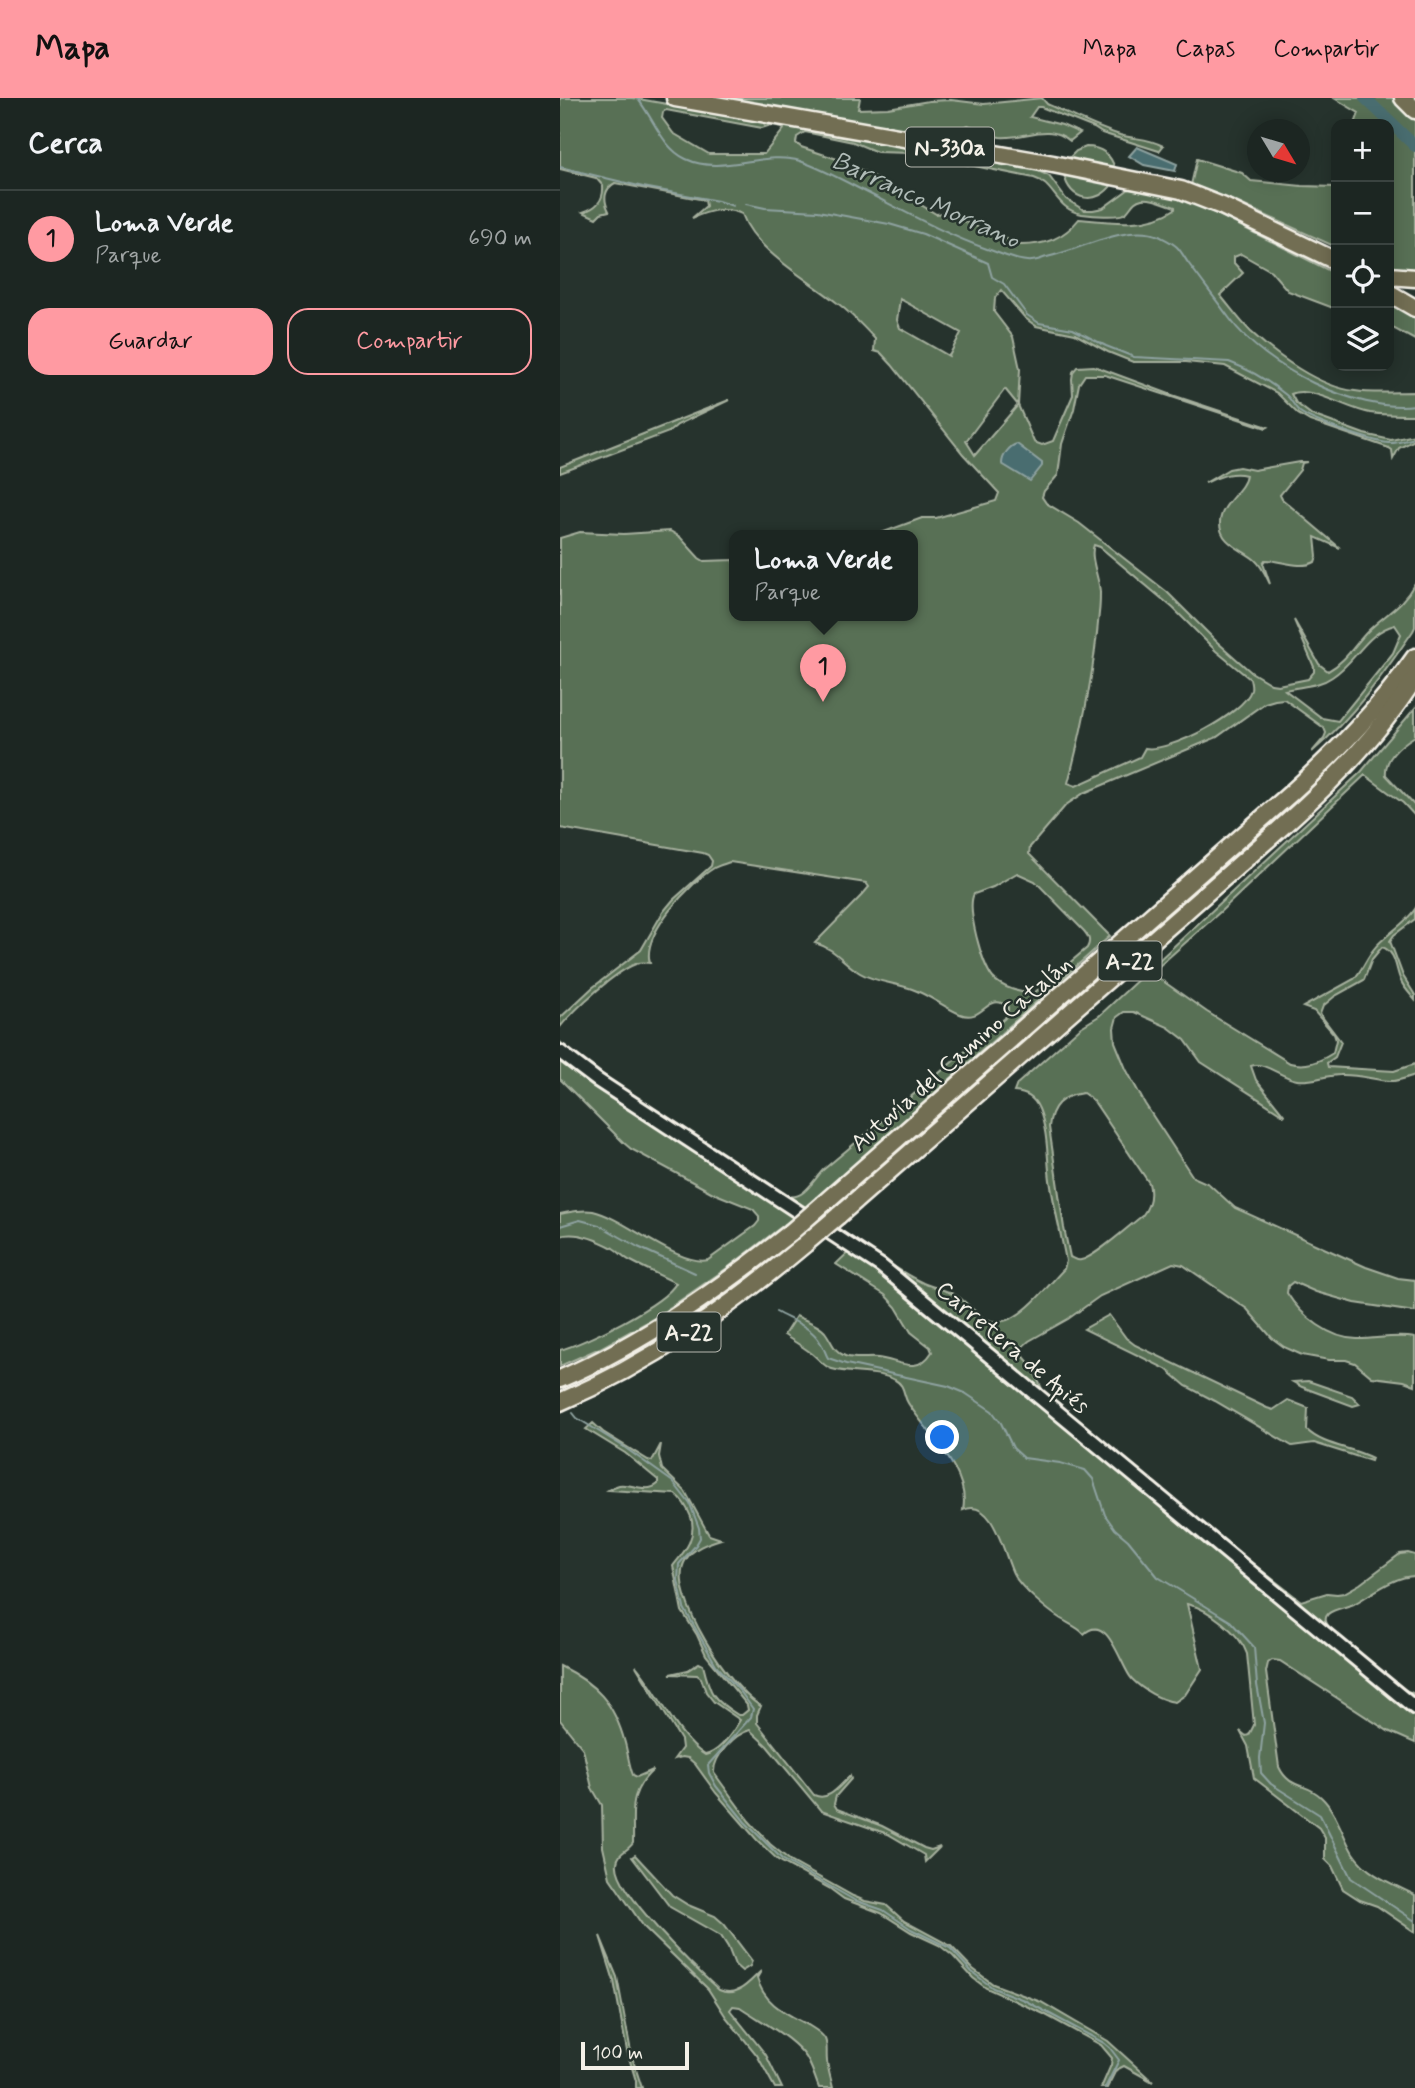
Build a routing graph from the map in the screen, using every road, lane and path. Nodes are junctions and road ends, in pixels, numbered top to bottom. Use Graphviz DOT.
graph roads {
  1 [pos="675,98"];
  2 [pos="1403,98"];
  3 [pos="1415,110"];
  4 [pos="1331,259"];
  5 [pos="1394,276"];
  6 [pos="1415,278"];
  7 [pos="1394,288"];
  8 [pos="1394,296"];
  9 [pos="1415,298"];
  10 [pos="1415,308"];
  11 [pos="1415,645"];
  12 [pos="1415,657"];
  13 [pos="1411,684"];
  14 [pos="1290,794"];
  15 [pos="560,1052"];
  16 [pos="560,1379"];
  17 [pos="560,1402"];
  18 [pos="1415,1709"];
  1 -- 4 [label="highway, N-330a"];
  2 -- 3 [label="highway"];
  5 -- 6 [label="highway"];
  7 -- 9 [label="highway"];
  8 -- 10 [label="highway"];
  11 -- 14 [label="highway"];
  12 -- 14 [label="highway, Autovía del Camino Catalán / A-22"];
  13 -- 17 [label="highway, Autovía del Camino Catalán / A-22, bridge"];
  14 -- 16 [label="highway, Autovía del Camino Catalán / A-22, bridge"];
  15 -- 18 [label="street, Carretera de Apiés"];
}
